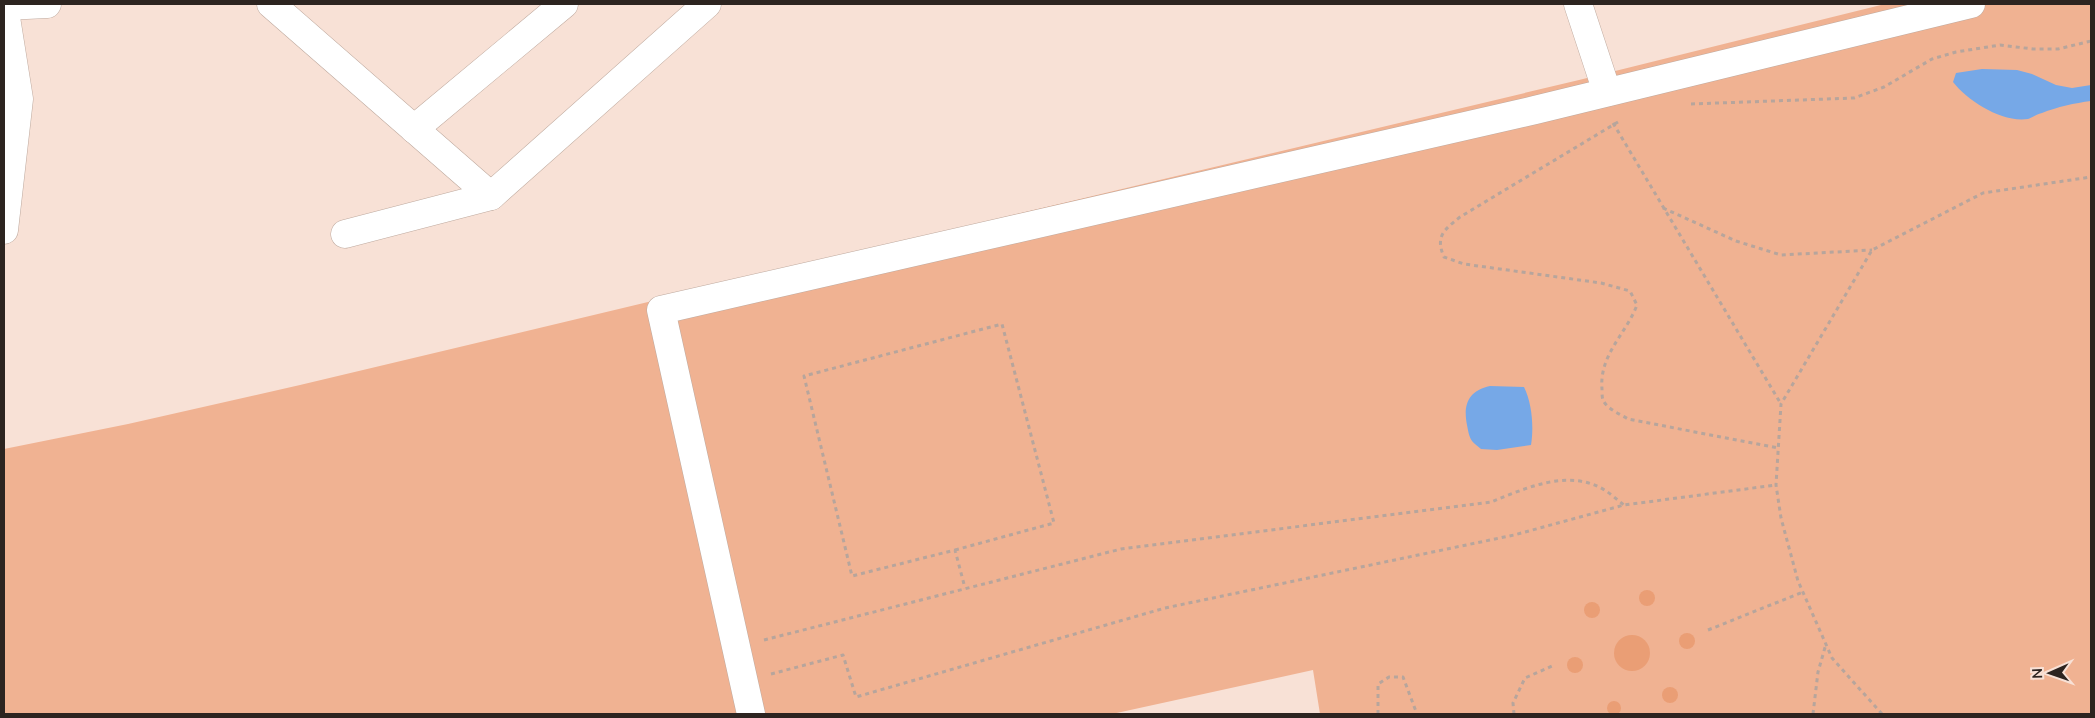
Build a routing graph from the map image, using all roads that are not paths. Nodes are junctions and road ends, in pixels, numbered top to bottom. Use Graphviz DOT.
graph roads {
  1 [pos="47,4"];
  2 [pos="272,4"];
  3 [pos="564,4"];
  4 [pos="707,4"];
  5 [pos="1578,4"];
  6 [pos="1971,4"];
  7 [pos="4,6"];
  8 [pos="1898,13"];
  9 [pos="1608,104"];
  10 [pos="414,129"];
  11 [pos="491,196"];
  12 [pos="4,230"];
  13 [pos="346,234"];
  14 [pos="752,714"];
  1 -- 7 [label="street"];
  2 -- 10 [label="street"];
  3 -- 10 [label="street"];
  4 -- 11 [label="street"];
  5 -- 9 [label="street"];
  6 -- 8 [label="street"];
  7 -- 12 [label="street"];
  8 -- 9 [label="street"];
  9 -- 14 [label="street"];
  10 -- 11 [label="street"];
  11 -- 13 [label="street"];
}
